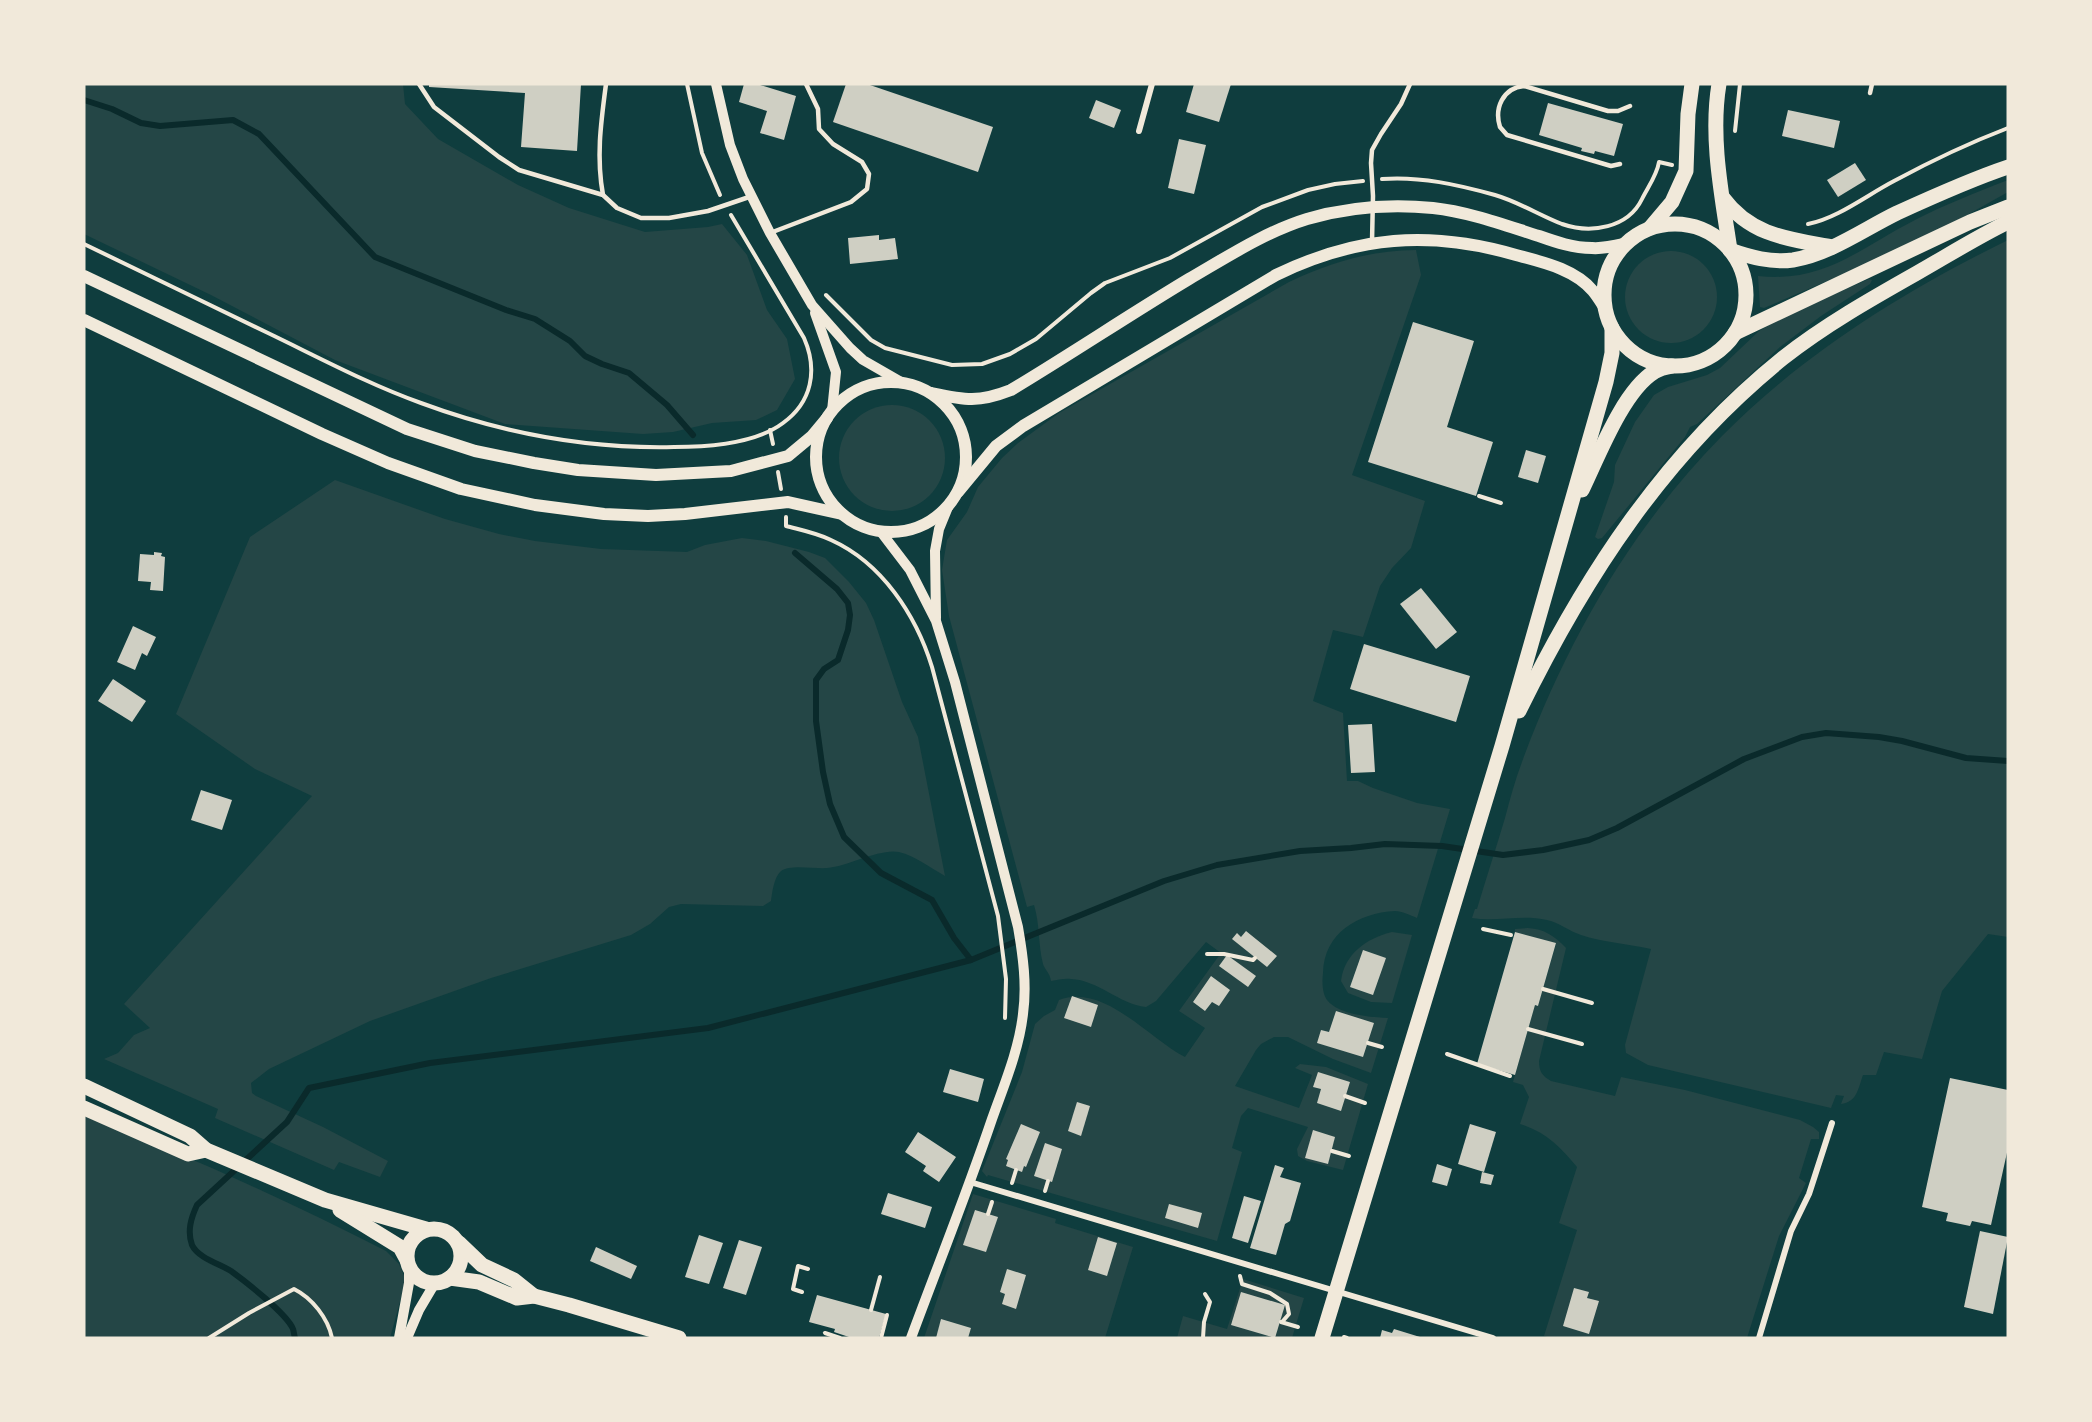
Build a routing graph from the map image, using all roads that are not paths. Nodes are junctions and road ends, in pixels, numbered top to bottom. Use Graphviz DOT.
graph roads {
  1 [pos="419,84"];
  2 [pos="606,84"];
  3 [pos="716,84"];
  4 [pos="806,84"];
  5 [pos="1152,84"];
  6 [pos="1410,84"];
  7 [pos="1692,84"];
  8 [pos="1719,84"];
  9 [pos="1872,84"];
  10 [pos="1870,93"];
  11 [pos="1630,106"];
  12 [pos="1139,131"];
  13 [pos="1620,164"];
  14 [pos="2008,167"];
  15 [pos="603,195"];
  16 [pos="752,196"];
  17 [pos="1723,198"];
  18 [pos="1373,207"];
  19 [pos="2008,207"];
  20 [pos="2008,222"];
  21 [pos="1649,229"];
  22 [pos="770,233"];
  23 [pos="1372,242"];
  24 [pos="1628,243"];
  25 [pos="1832,247"];
  26 [pos="1730,250"];
  27 [pos="84,276"];
  28 [pos="812,305"];
  29 [pos="1606,310"];
  30 [pos="84,320"];
  31 [pos="1612,328"];
  32 [pos="1735,333"];
  33 [pos="1672,366"];
  34 [pos="903,382"];
  35 [pos="931,393"];
  36 [pos="829,415"];
  37 [pos="958,492"];
  38 [pos="948,507"];
  39 [pos="842,514"];
  40 [pos="1566,522"];
  41 [pos="881,531"];
  42 [pos="936,621"];
  43 [pos="1502,746"];
  44 [pos="84,1086"];
  45 [pos="84,1108"];
  46 [pos="1832,1123"];
  47 [pos="206,1150"];
  48 [pos="970,1182"];
  49 [pos="325,1200"];
  50 [pos="426,1229"];
  51 [pos="459,1242"];
  52 [pos="408,1264"];
  53 [pos="450,1278"];
  54 [pos="435,1283"];
  55 [pos="1336,1292"];
  56 [pos="534,1296"];
  57 [pos="399,1338"];
  58 [pos="407,1338"];
  59 [pos="679,1338"];
  60 [pos="911,1338"];
  61 [pos="1322,1338"];
  62 [pos="1493,1338"];
  63 [pos="1759,1338"];
  1 -- 15 [label="lane"];
  2 -- 15 [label="lane"];
  3 -- 16 [label="street"];
  4 -- 22 [label="lane"];
  5 -- 12 [label="street"];
  6 -- 18 [label="lane"];
  7 -- 21 [label="main road"];
  8 -- 17 [label="main road"];
  9 -- 10 [label="lane"];
  11 -- 13 [label="lane"];
  14 -- 25 [label="main road"];
  15 -- 16 [label="lane"];
  16 -- 22 [label="street"];
  17 -- 25 [label="main road"];
  17 -- 26 [label="main road"];
  18 -- 23 [label="lane"];
  18 -- 24 [label="main road"];
  18 -- 35 [label="main road"];
  19 -- 32 [label="main road"];
  20 -- 43 [label="main road"];
  21 -- 24 [label="main road"];
  21 -- 26 [label="main road"];
  22 -- 28 [label="street"];
  23 -- 29 [label="main road"];
  23 -- 37 [label="main road"];
  24 -- 29 [label="main road"];
  25 -- 26 [label="main road"];
  26 -- 32 [label="main road"];
  27 -- 36 [label="main road"];
  28 -- 34 [label="street"];
  28 -- 36 [label="street"];
  29 -- 31 [label="main road"];
  30 -- 39 [label="main road"];
  31 -- 33 [label="main road"];
  31 -- 40 [label="main road"];
  32 -- 33 [label="main road"];
  33 -- 40 [label="main road"];
  34 -- 35 [label="main road"];
  34 -- 36 [label="main road"];
  35 -- 37 [label="main road"];
  36 -- 39 [label="main road"];
  37 -- 38 [label="main road"];
  38 -- 41 [label="main road"];
  38 -- 42 [label="street"];
  39 -- 41 [label="main road"];
  40 -- 43 [label="main road"];
  41 -- 42 [label="street"];
  42 -- 48 [label="street"];
  43 -- 55 [label="main road"];
  44 -- 47 [label="main road"];
  45 -- 47 [label="main road"];
  46 -- 63 [label="street"];
  47 -- 49 [label="main road"];
  48 -- 55 [label="street"];
  48 -- 60 [label="street"];
  49 -- 50 [label="main road"];
  49 -- 52 [label="main road"];
  50 -- 51 [label="main road"];
  50 -- 52 [label="main road"];
  51 -- 53 [label="main road"];
  51 -- 56 [label="main road"];
  52 -- 54 [label="main road"];
  52 -- 57 [label="street"];
  53 -- 54 [label="main road"];
  53 -- 56 [label="main road"];
  54 -- 58 [label="street"];
  55 -- 61 [label="main road"];
  55 -- 62 [label="street"];
  56 -- 59 [label="main road"];
}
